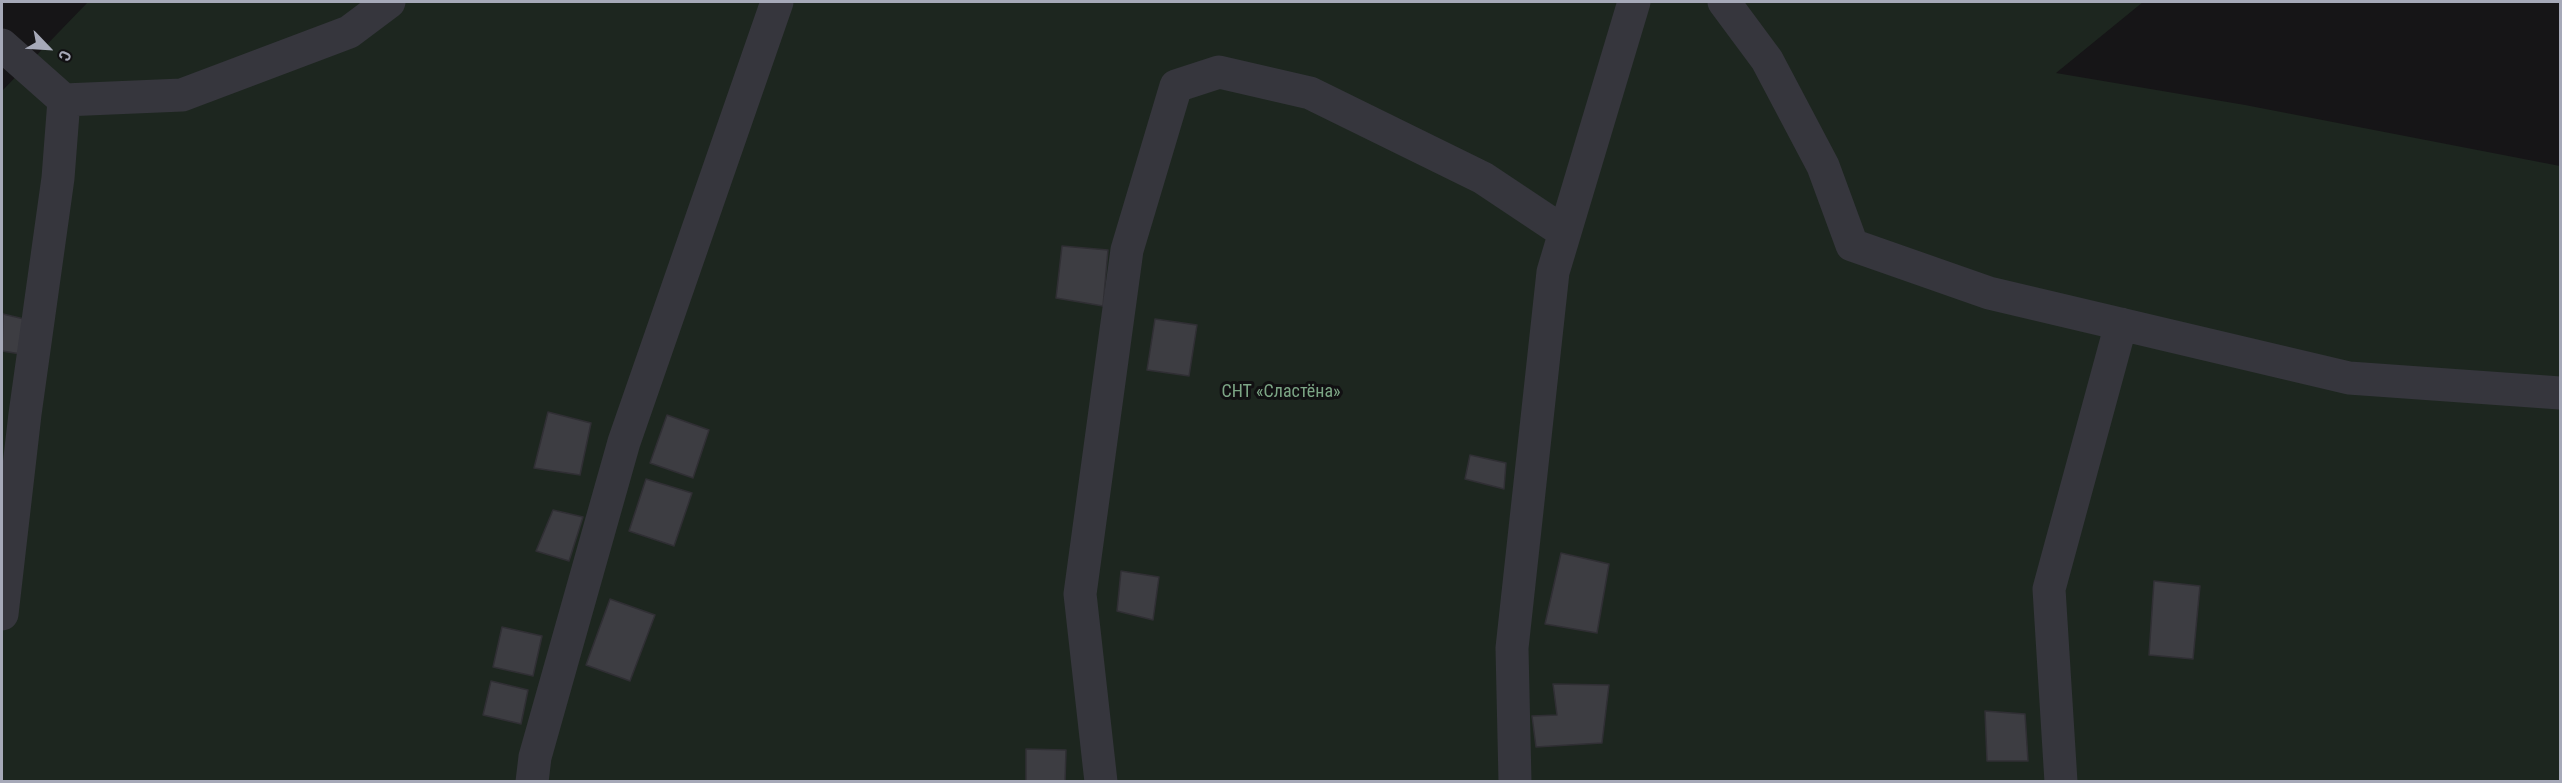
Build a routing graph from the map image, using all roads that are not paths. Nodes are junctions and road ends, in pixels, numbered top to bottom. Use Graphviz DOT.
graph roads {
  1 [pos="389,2"];
  2 [pos="777,2"];
  3 [pos="1634,2"];
  4 [pos="1724,2"];
  5 [pos="2,45"];
  6 [pos="64,100"];
  7 [pos="1564,232"];
  8 [pos="2121,324"];
  9 [pos="2560,393"];
  10 [pos="2,614"];
  11 [pos="532,782"];
  12 [pos="1101,782"];
  13 [pos="1515,782"];
  14 [pos="2061,782"];
  1 -- 6 [label="lane"];
  2 -- 11 [label="lane"];
  3 -- 7 [label="lane"];
  4 -- 8 [label="lane"];
  5 -- 6 [label="lane"];
  6 -- 10 [label="lane"];
  7 -- 12 [label="lane"];
  7 -- 13 [label="lane"];
  8 -- 9 [label="lane"];
  8 -- 14 [label="lane"];
}
